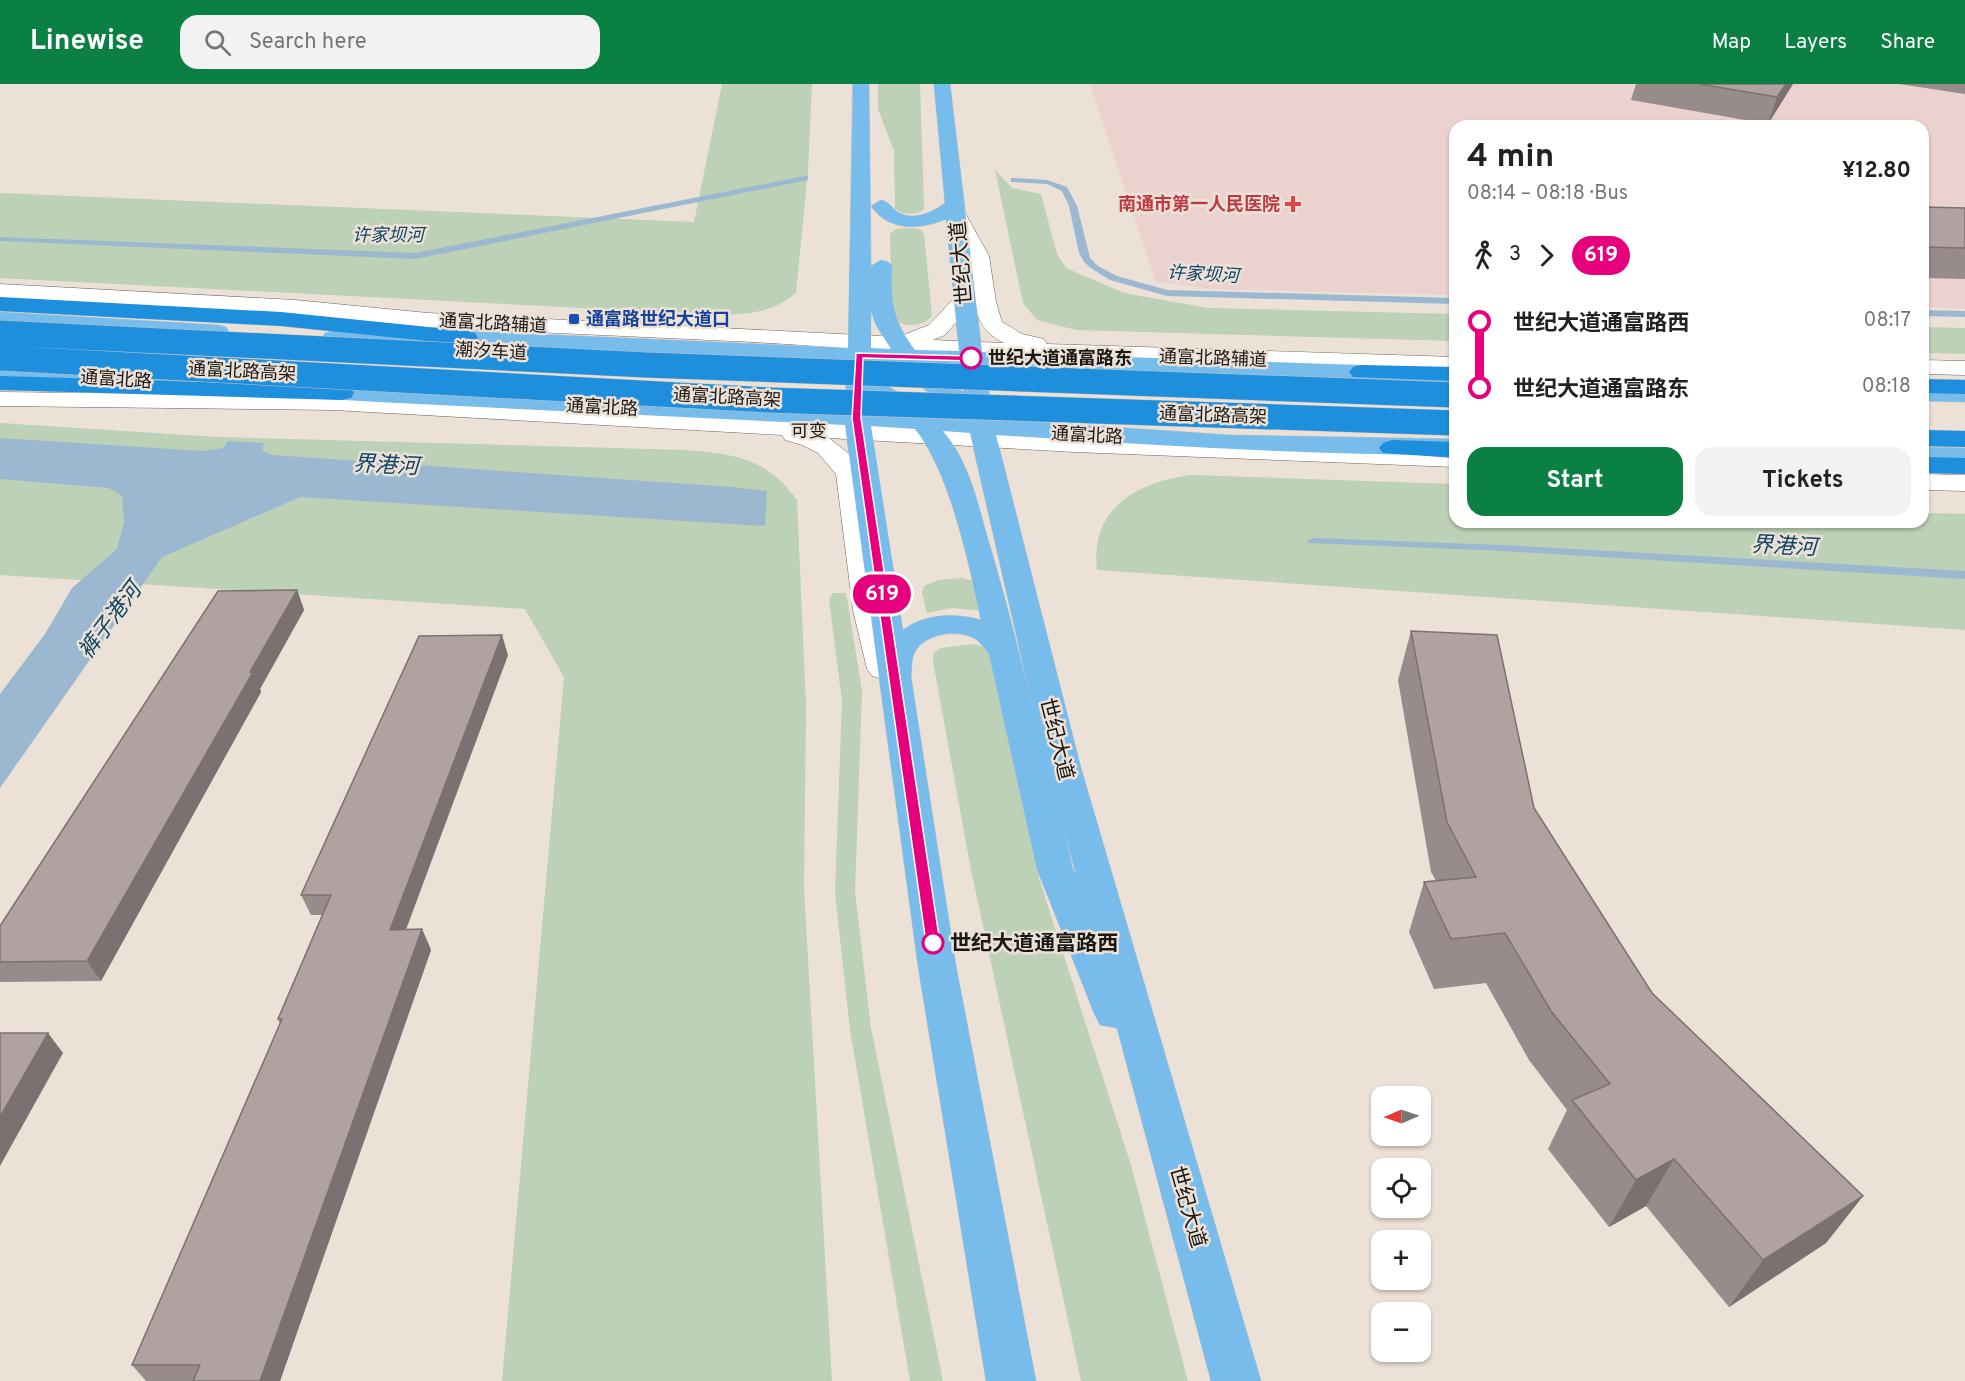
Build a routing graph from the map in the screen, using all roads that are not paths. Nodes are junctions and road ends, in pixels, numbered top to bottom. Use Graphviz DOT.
graph roads {
  1 [pos="863,84"];
  2 [pos="942,84"];
  3 [pos="879,129"];
  4 [pos="882,184"];
  5 [pos="881,206"];
  6 [pos="956,209"];
  7 [pos="0,291"];
  8 [pos="964,301"];
  9 [pos="0,304"];
  10 [pos="0,319"];
  11 [pos="0,326"];
  12 [pos="0,333"];
  13 [pos="636,337"];
  14 [pos="467,338"];
  15 [pos="752,343"];
  16 [pos="1058,347"];
  17 [pos="905,350"];
  18 [pos="970,354"];
  19 [pos="0,358"];
  20 [pos="859,358"];
  21 [pos="1259,359"];
  22 [pos="805,361"];
  23 [pos="1449,364"];
  24 [pos="1929,367"];
  25 [pos="1965,368"];
  26 [pos="0,372"];
  27 [pos="1361,372"];
  28 [pos="1449,372"];
  29 [pos="1449,379"];
  30 [pos="0,383"];
  31 [pos="1929,386"];
  32 [pos="1965,387"];
  33 [pos="342,393"];
  34 [pos="1929,394"];
  35 [pos="1449,395"];
  36 [pos="1965,395"];
  37 [pos="0,399"];
  38 [pos="1929,408"];
  39 [pos="456,409"];
  40 [pos="1965,409"];
  41 [pos="1449,423"];
  42 [pos="981,424"];
  43 [pos="858,425"];
  44 [pos="928,429"];
  45 [pos="760,431"];
  46 [pos="1929,438"];
  47 [pos="1073,439"];
  48 [pos="1965,440"];
  49 [pos="1217,441"];
  50 [pos="1134,442"];
  51 [pos="1179,448"];
  52 [pos="1392,448"];
  53 [pos="1449,448"];
  54 [pos="1929,455"];
  55 [pos="1965,456"];
  56 [pos="1449,459"];
  57 [pos="1929,465"];
  58 [pos="1965,466"];
  59 [pos="1929,482"];
  60 [pos="1965,483"];
  61 [pos="1003,651"];
  62 [pos="894,679"];
  63 [pos="902,740"];
  64 [pos="1175,1162"];
  65 [pos="1011,1381"];
  66 [pos="1236,1381"];
  1 -- 3 [label="main road"];
  1 -- 20 [label="main road"];
  2 -- 6 [label="main road, 世纪大道"];
  4 -- 5 [label="main road"];
  5 -- 6 [label="main road"];
  5 -- 17 [label="main road"];
  6 -- 8 [label="main road, 世纪大道"];
  6 -- 16 [label="street"];
  7 -- 13 [label="street, 通富北路辅道"];
  8 -- 17 [label="street"];
  8 -- 18 [label="main road, 世纪大道"];
  9 -- 14 [label="highway"];
  10 -- 14 [label="main road"];
  11 -- 22 [label="street, 潮汐车道"];
  12 -- 35 [label="highway, 通富北路高架, bridge"];
  13 -- 14 [label="main road"];
  13 -- 15 [label="main road"];
  13 -- 15 [label="main road"];
  15 -- 20 [label="main road"];
  15 -- 22 [label="main road"];
  16 -- 18 [label="street"];
  16 -- 21 [label="street"];
  17 -- 18 [label="main road"];
  17 -- 20 [label="main road"];
  17 -- 42 [label="main road"];
  18 -- 21 [label="street, 通富北路辅道"];
  18 -- 27 [label="main road"];
  18 -- 42 [label="main road, 世纪大道"];
  19 -- 41 [label="highway, 通富北路高架, bridge"];
  20 -- 22 [label="main road"];
  20 -- 43 [label="main road"];
  20 -- 44 [label="main road"];
  21 -- 23 [label="street, 通富北路辅道"];
  21 -- 27 [label="street"];
  24 -- 25 [label="street"];
  26 -- 33 [label="main road, 通富北路"];
  27 -- 28 [label="highway"];
  27 -- 29 [label="main road"];
  30 -- 33 [label="highway"];
  31 -- 32 [label="highway"];
  33 -- 39 [label="street"];
  33 -- 43 [label="main road, 通富北路"];
  34 -- 36 [label="main road"];
  37 -- 39 [label="street"];
  38 -- 40 [label="highway"];
  39 -- 43 [label="street"];
  39 -- 45 [label="street"];
  42 -- 44 [label="street"];
  42 -- 47 [label="street"];
  42 -- 64 [label="main road, 世纪大道"];
  43 -- 44 [label="street"];
  43 -- 45 [label="street, 可变"];
  43 -- 62 [label="main road"];
  44 -- 61 [label="main road"];
  45 -- 63 [label="street"];
  46 -- 48 [label="highway"];
  47 -- 49 [label="main road, 通富北路"];
  47 -- 50 [label="main road"];
  47 -- 51 [label="street"];
  49 -- 50 [label="main road"];
  49 -- 52 [label="main road, 通富北路"];
  50 -- 51 [label="street"];
  51 -- 56 [label="street"];
  52 -- 53 [label="highway"];
  54 -- 55 [label="main road"];
  57 -- 58 [label="highway"];
  59 -- 60 [label="street"];
  61 -- 62 [label="main road"];
  61 -- 64 [label="main road"];
  62 -- 63 [label="main road"];
  63 -- 65 [label="main road"];
  64 -- 66 [label="main road, 世纪大道"];
}
